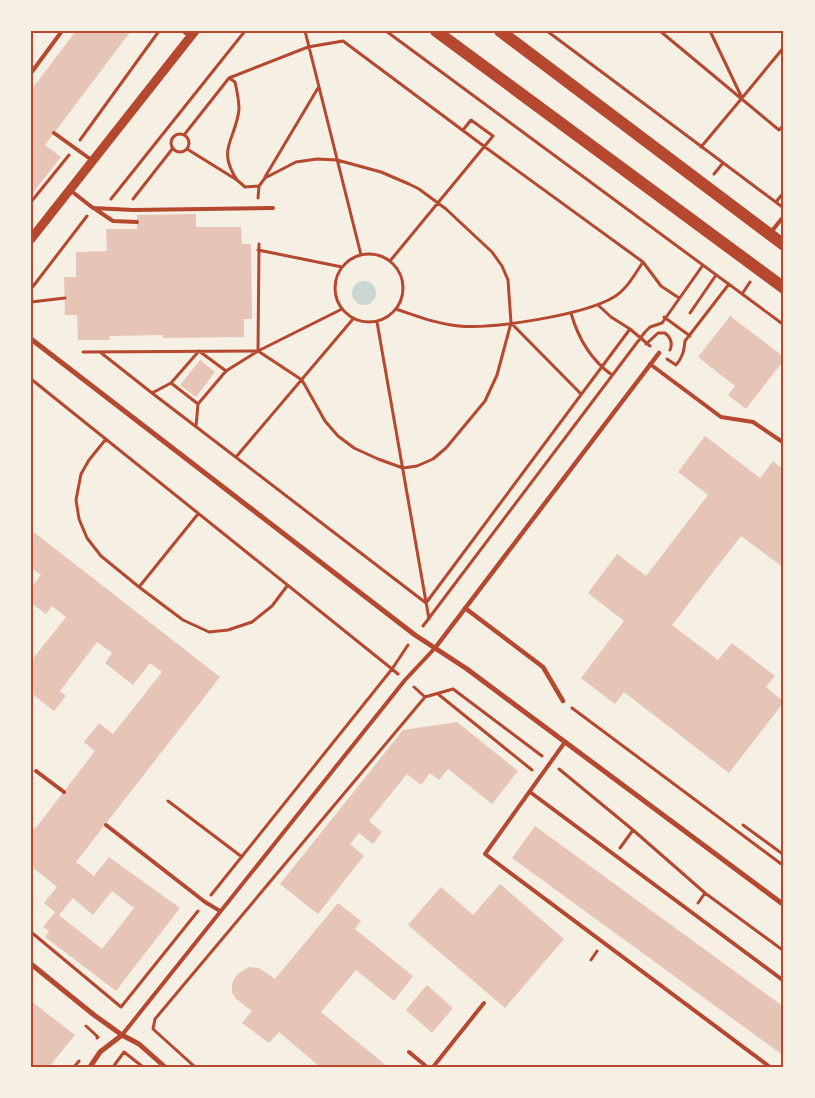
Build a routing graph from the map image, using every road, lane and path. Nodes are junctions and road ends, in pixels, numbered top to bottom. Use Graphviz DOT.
graph roads {
  1 [pos="62,31"];
  2 [pos="159,31"];
  3 [pos="245,31"];
  4 [pos="305,31"];
  5 [pos="386,31"];
  6 [pos="436,31"];
  7 [pos="500,31"];
  8 [pos="547,31"];
  9 [pos="660,31"];
  10 [pos="710,31"];
  11 [pos="190,33"];
  12 [pos="308,47"];
  13 [pos="784,47"];
  14 [pos="31,73"];
  15 [pos="229,78"];
  16 [pos="319,87"];
  17 [pos="742,98"];
  18 [pos="784,125"];
  19 [pos="463,130"];
  20 [pos="165,132"];
  21 [pos="54,133"];
  22 [pos="184,135"];
  23 [pos="172,138"];
  24 [pos="485,147"];
  25 [pos="702,147"];
  26 [pos="74,148"];
  27 [pos="172,148"];
  28 [pos="186,149"];
  29 [pos="337,160"];
  30 [pos="93,161"];
  31 [pos="265,178"];
  32 [pos="237,180"];
  33 [pos="259,186"];
  34 [pos="70,190"];
  35 [pos="784,192"];
  36 [pos="125,200"];
  37 [pos="117,201"];
  38 [pos="31,202"];
  39 [pos="776,202"];
  40 [pos="438,203"];
  41 [pos="93,208"];
  42 [pos="258,208"];
  43 [pos="273,208"];
  44 [pos="784,208"];
  45 [pos="784,216"];
  46 [pos="137,222"];
  47 [pos="770,234"];
  48 [pos="31,238"];
  49 [pos="258,244"];
  50 [pos="784,245"];
  51 [pos="258,250"];
  52 [pos="360,255"];
  53 [pos="390,261"];
  54 [pos="643,262"];
  55 [pos="703,265"];
  56 [pos="342,267"];
  57 [pos="716,275"];
  58 [pos="729,284"];
  59 [pos="784,288"];
  60 [pos="31,289"];
  61 [pos="65,298"];
  62 [pos="679,298"];
  63 [pos="31,302"];
  64 [pos="598,305"];
  65 [pos="342,309"];
  66 [pos="396,309"];
  67 [pos="570,312"];
  68 [pos="690,313"];
  69 [pos="664,318"];
  70 [pos="353,319"];
  71 [pos="377,322"];
  72 [pos="511,323"];
  73 [pos="784,325"];
  74 [pos="630,330"];
  75 [pos="690,336"];
  76 [pos="31,339"];
  77 [pos="641,339"];
  78 [pos="199,351"];
  79 [pos="258,351"];
  80 [pos="83,352"];
  81 [pos="100,352"];
  82 [pos="658,353"];
  83 [pos="650,364"];
  84 [pos="602,368"];
  85 [pos="226,371"];
  86 [pos="612,375"];
  87 [pos="31,379"];
  88 [pos="302,380"];
  89 [pos="172,383"];
  90 [pos="152,393"];
  91 [pos="581,394"];
  92 [pos="198,404"];
  93 [pos="196,427"];
  94 [pos="106,439"];
  95 [pos="784,443"];
  96 [pos="236,457"];
  97 [pos="403,468"];
  98 [pos="198,514"];
  99 [pos="287,586"];
  100 [pos="139,587"];
  101 [pos="426,604"];
  102 [pos="465,608"];
  103 [pos="435,648"];
  104 [pos="437,694"];
  105 [pos="563,701"];
  106 [pos="565,742"];
  107 [pos="550,763"];
  108 [pos="36,771"];
  109 [pos="541,776"];
  110 [pos="64,792"];
  111 [pos="530,792"];
  112 [pos="168,801"];
  113 [pos="106,825"];
  114 [pos="744,825"];
  115 [pos="633,830"];
  116 [pos="784,855"];
  117 [pos="615,856"];
  118 [pos="242,857"];
  119 [pos="784,866"];
  120 [pos="206,902"];
  121 [pos="784,905"];
  122 [pos="220,911"];
  123 [pos="31,932"];
  124 [pos="784,951"];
  125 [pos="31,964"];
  126 [pos="784,981"];
  127 [pos="484,1003"];
  128 [pos="79,1020"];
  129 [pos="122,1035"];
  130 [pos="95,1041"];
  131 [pos="409,1052"];
  132 [pos="80,1060"];
  133 [pos="74,1067"];
  134 [pos="90,1067"];
  135 [pos="113,1067"];
  136 [pos="143,1067"];
  137 [pos="164,1067"];
  138 [pos="195,1067"];
  139 [pos="427,1067"];
  140 [pos="433,1067"];
  141 [pos="770,1067"];
  1 -- 14 [label="lane"];
  2 -- 26 [label="path"];
  3 -- 20 [label="path"];
  4 -- 12 [label="path"];
  5 -- 55 [label="path"];
  6 -- 59 [label="main road"];
  7 -- 47 [label="main road"];
  8 -- 25 [label="path"];
  9 -- 17 [label="path"];
  10 -- 17 [label="path"];
  11 -- 30 [label="street"];
  12 -- 15 [label="path"];
  12 -- 16 [label="path"];
  12 -- 19 [label="path"];
  13 -- 17 [label="path"];
  15 -- 22 [label="path"];
  15 -- 32 [label="path"];
  16 -- 29 [label="path"];
  16 -- 31 [label="path"];
  17 -- 18 [label="path"];
  17 -- 25 [label="path"];
  19 -- 24 [label="path"];
  19 -- 24 [label="path"];
  20 -- 23 [label="path"];
  20 -- 37 [label="path"];
  21 -- 26 [label="lane"];
  22 -- 23 [label="path"];
  22 -- 28 [label="path"];
  23 -- 27 [label="path"];
  24 -- 40 [label="path"];
  24 -- 54 [label="path"];
  25 -- 39 [label="path"];
  26 -- 30 [label="lane"];
  26 -- 38 [label="path"];
  27 -- 28 [label="path"];
  27 -- 36 [label="path"];
  28 -- 32 [label="path"];
  29 -- 31 [label="path"];
  29 -- 40 [label="path"];
  29 -- 52 [label="path"];
  30 -- 34 [label="street"];
  31 -- 33 [label="path"];
  32 -- 33 [label="path"];
  33 -- 42 [label="path"];
  34 -- 41 [label="lane"];
  34 -- 48 [label="street"];
  35 -- 39 [label="path"];
  39 -- 44 [label="path"];
  40 -- 53 [label="path"];
  40 -- 72 [label="path"];
  41 -- 42 [label="lane"];
  41 -- 46 [label="lane"];
  41 -- 60 [label="path"];
  42 -- 43 [label="lane"];
  45 -- 47 [label="lane"];
  47 -- 50 [label="main road"];
  49 -- 51 [label="path"];
  51 -- 56 [label="path"];
  51 -- 79 [label="path"];
  52 -- 53 [label="path"];
  52 -- 56 [label="path"];
  53 -- 66 [label="path"];
  54 -- 62 [label="path"];
  54 -- 64 [label="path"];
  55 -- 57 [label="path"];
  55 -- 62 [label="path"];
  56 -- 65 [label="path"];
  57 -- 58 [label="path"];
  57 -- 68 [label="path"];
  58 -- 73 [label="path"];
  58 -- 75 [label="path"];
  61 -- 63 [label="path"];
  62 -- 69 [label="path"];
  64 -- 67 [label="path"];
  64 -- 74 [label="path"];
  65 -- 70 [label="path"];
  65 -- 79 [label="path"];
  66 -- 71 [label="path"];
  66 -- 72 [label="path"];
  67 -- 72 [label="path"];
  67 -- 84 [label="path"];
  69 -- 75 [label="path"];
  69 -- 77 [label="path"];
  70 -- 71 [label="path"];
  70 -- 88 [label="path"];
  71 -- 97 [label="path"];
  72 -- 91 [label="path"];
  72 -- 97 [label="path"];
  74 -- 77 [label="path"];
  74 -- 84 [label="path"];
  75 -- 82 [label="path"];
  76 -- 103 [label="street"];
  77 -- 82 [label="path"];
  77 -- 86 [label="path"];
  78 -- 79 [label="path"];
  78 -- 81 [label="path"];
  78 -- 85 [label="path"];
  78 -- 89 [label="path"];
  79 -- 85 [label="path"];
  79 -- 88 [label="path"];
  80 -- 81 [label="path"];
  81 -- 90 [label="path"];
  82 -- 83 [label="street"];
  83 -- 95 [label="lane"];
  83 -- 102 [label="street"];
  84 -- 86 [label="path"];
  84 -- 91 [label="path"];
  85 -- 92 [label="path"];
  86 -- 101 [label="path"];
  87 -- 94 [label="path"];
  88 -- 96 [label="path"];
  88 -- 97 [label="path"];
  89 -- 90 [label="path"];
  89 -- 92 [label="path"];
  90 -- 93 [label="path"];
  91 -- 101 [label="path"];
  92 -- 93 [label="path"];
  93 -- 96 [label="path"];
  94 -- 98 [label="path"];
  94 -- 100 [label="path"];
  96 -- 101 [label="path"];
  97 -- 101 [label="path"];
  98 -- 99 [label="path"];
  98 -- 100 [label="path"];
  99 -- 100 [label="path"];
  99 -- 118 [label="path"];
  102 -- 103 [label="street"];
  102 -- 105 [label="street"];
  103 -- 106 [label="street"];
  103 -- 122 [label="lane"];
  104 -- 107 [label="path"];
  104 -- 109 [label="path"];
  104 -- 138 [label="path"];
  105 -- 119 [label="path"];
  106 -- 107 [label="lane"];
  106 -- 121 [label="street"];
  107 -- 109 [label="lane"];
  107 -- 115 [label="path"];
  108 -- 110 [label="lane"];
  109 -- 111 [label="lane"];
  111 -- 117 [label="lane"];
  111 -- 141 [label="lane"];
  112 -- 118 [label="path"];
  113 -- 120 [label="lane"];
  114 -- 116 [label="path"];
  115 -- 117 [label="path"];
  115 -- 124 [label="path"];
  117 -- 126 [label="lane"];
  118 -- 120 [label="path"];
  120 -- 122 [label="lane"];
  120 -- 123 [label="path"];
  122 -- 129 [label="lane"];
  125 -- 129 [label="street"];
  127 -- 140 [label="lane"];
  128 -- 130 [label="path"];
  129 -- 134 [label="street"];
  129 -- 137 [label="street"];
  131 -- 139 [label="lane"];
  132 -- 133 [label="path"];
  135 -- 136 [label="path"];
}
